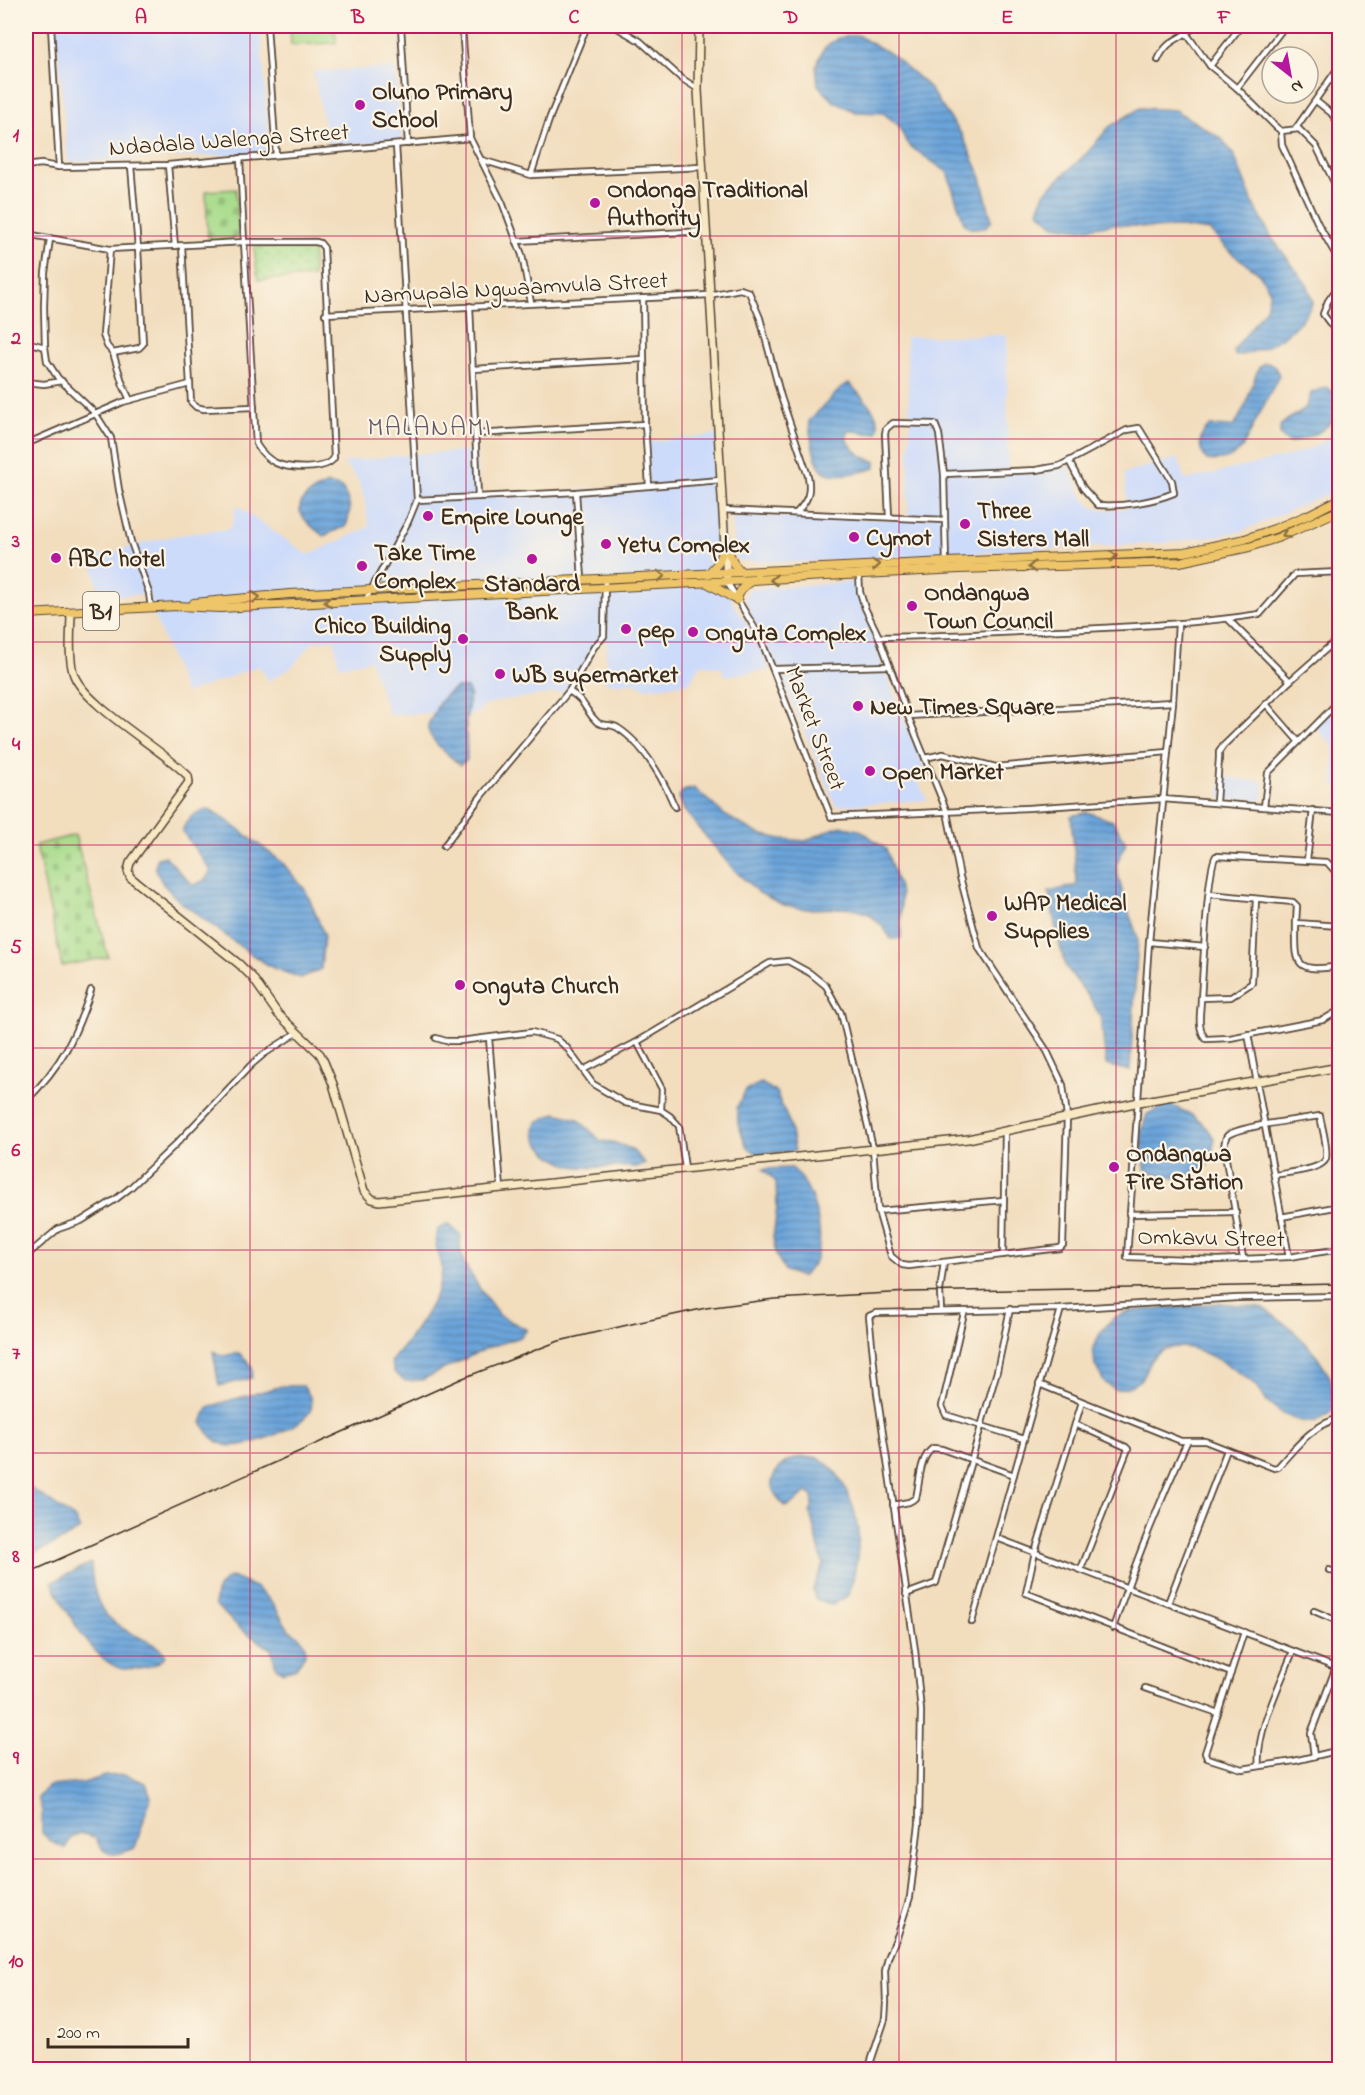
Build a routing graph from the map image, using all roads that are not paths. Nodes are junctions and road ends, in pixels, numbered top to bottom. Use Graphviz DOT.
graph roads {
  1 [pos="51,26"];
  2 [pos="267,26"];
  3 [pos="401,26"];
  4 [pos="462,26"];
  5 [pos="587,26"];
  6 [pos="614,26"];
  7 [pos="699,26"];
  8 [pos="1195,26"];
  9 [pos="1241,26"];
  10 [pos="1285,26"];
  11 [pos="1186,33"];
  12 [pos="1158,60"];
  13 [pos="1340,65"];
  14 [pos="1210,66"];
  15 [pos="1237,88"];
  16 [pos="698,90"];
  17 [pos="1320,95"];
  18 [pos="1320,104"];
  19 [pos="1313,105"];
  20 [pos="1340,125"];
  21 [pos="1296,128"];
  22 [pos="1281,130"];
  23 [pos="470,138"];
  24 [pos="408,144"];
  25 [pos="396,145"];
  26 [pos="276,155"];
  27 [pos="240,158"];
  28 [pos="482,160"];
  29 [pos="168,165"];
  30 [pos="26,166"];
  31 [pos="59,166"];
  32 [pos="131,166"];
  33 [pos="702,167"];
  34 [pos="531,175"];
  35 [pos="1340,194"];
  36 [pos="706,231"];
  37 [pos="26,234"];
  38 [pos="50,239"];
  39 [pos="516,241"];
  40 [pos="244,242"];
  41 [pos="176,246"];
  42 [pos="182,246"];
  43 [pos="138,248"];
  44 [pos="110,249"];
  45 [pos="1340,262"];
  46 [pos="1340,284"];
  47 [pos="709,295"];
  48 [pos="644,298"];
  49 [pos="531,303"];
  50 [pos="470,306"];
  51 [pos="405,310"];
  52 [pos="326,314"];
  53 [pos="1340,338"];
  54 [pos="26,342"];
  55 [pos="45,347"];
  56 [pos="113,353"];
  57 [pos="644,359"];
  58 [pos="473,369"];
  59 [pos="62,381"];
  60 [pos="26,382"];
  61 [pos="190,384"];
  62 [pos="130,400"];
  63 [pos="254,407"];
  64 [pos="95,413"];
  65 [pos="645,423"];
  66 [pos="476,434"];
  67 [pos="26,444"];
  68 [pos="1069,461"];
  69 [pos="944,474"];
  70 [pos="721,480"];
  71 [pos="649,486"];
  72 [pos="576,492"];
  73 [pos="478,497"];
  74 [pos="1340,499"];
  75 [pos="417,500"];
  76 [pos="723,510"];
  77 [pos="1340,510"];
  78 [pos="796,513"];
  79 [pos="889,516"];
  80 [pos="945,520"];
  81 [pos="725,544"];
  82 [pos="1210,547"];
  83 [pos="1211,556"];
  84 [pos="945,566"];
  85 [pos="783,570"];
  86 [pos="1340,572"];
  87 [pos="726,573"];
  88 [pos="741,573"];
  89 [pos="859,575"];
  90 [pos="708,579"];
  91 [pos="582,581"];
  92 [pos="751,581"];
  93 [pos="727,582"];
  94 [pos="605,583"];
  95 [pos="518,588"];
  96 [pos="369,591"];
  97 [pos="366,599"];
  98 [pos="737,600"];
  99 [pos="177,606"];
  100 [pos="151,608"];
  101 [pos="71,612"];
  102 [pos="26,614"];
  103 [pos="1228,619"];
  104 [pos="1178,624"];
  105 [pos="879,637"];
  106 [pos="1340,637"];
  107 [pos="889,666"];
  108 [pos="774,669"];
  109 [pos="1290,681"];
  110 [pos="569,691"];
  111 [pos="1340,700"];
  112 [pos="1173,702"];
  113 [pos="1266,704"];
  114 [pos="908,716"];
  115 [pos="1298,741"];
  116 [pos="1168,752"];
  117 [pos="925,758"];
  118 [pos="1163,798"];
  119 [pos="1216,802"];
  120 [pos="675,807"];
  121 [pos="1264,807"];
  122 [pos="1313,810"];
  123 [pos="947,812"];
  124 [pos="1340,813"];
  125 [pos="444,846"];
  126 [pos="1307,860"];
  127 [pos="1340,876"];
  128 [pos="1209,894"];
  129 [pos="1256,899"];
  130 [pos="1296,923"];
  131 [pos="1340,926"];
  132 [pos="1149,942"];
  133 [pos="1205,947"];
  134 [pos="1340,966"];
  135 [pos="91,990"];
  136 [pos="1202,998"];
  137 [pos="1340,1010"];
  138 [pos="298,1032"];
  139 [pos="1248,1034"];
  140 [pos="436,1038"];
  141 [pos="489,1038"];
  142 [pos="637,1042"];
  143 [pos="1340,1067"];
  144 [pos="583,1070"];
  145 [pos="1258,1082"];
  146 [pos="26,1101"];
  147 [pos="1139,1102"];
  148 [pos="660,1110"];
  149 [pos="1067,1117"];
  150 [pos="1266,1125"];
  151 [pos="1005,1131"];
  152 [pos="873,1148"];
  153 [pos="685,1168"];
  154 [pos="1274,1175"];
  155 [pos="501,1189"];
  156 [pos="1004,1200"];
  157 [pos="1340,1206"];
  158 [pos="878,1211"];
  159 [pos="1236,1212"];
  160 [pos="1129,1214"];
  161 [pos="1281,1217"];
  162 [pos="1340,1249"];
  163 [pos="1003,1254"];
  164 [pos="26,1256"];
  165 [pos="1289,1257"];
  166 [pos="1243,1258"];
  167 [pos="944,1262"];
  168 [pos="1340,1296"];
  169 [pos="1010,1309"];
  170 [pos="1061,1310"];
  171 [pos="941,1311"];
  172 [pos="964,1312"];
  173 [pos="1039,1384"];
  174 [pos="1082,1402"];
  175 [pos="1340,1418"];
  176 [pos="1075,1424"];
  177 [pos="981,1426"];
  178 [pos="1024,1439"];
  179 [pos="1187,1442"];
  180 [pos="1227,1450"];
  181 [pos="971,1460"];
  182 [pos="1014,1475"];
  183 [pos="893,1505"];
  184 [pos="997,1538"];
  185 [pos="1035,1552"];
  186 [pos="1081,1569"];
  187 [pos="1329,1570"];
  188 [pos="1340,1574"];
  189 [pos="1126,1587"];
  190 [pos="906,1594"];
  191 [pos="1168,1602"];
  192 [pos="1314,1611"];
  193 [pos="972,1622"];
  194 [pos="1340,1622"];
  195 [pos="1113,1628"];
  196 [pos="1244,1632"];
  197 [pos="1293,1650"];
  198 [pos="1338,1668"];
  199 [pos="1231,1673"];
  200 [pos="1146,1688"];
  201 [pos="1218,1713"];
  202 [pos="1340,1749"];
  203 [pos="1314,1756"];
  204 [pos="1259,1766"];
  205 [pos="868,2070"];
  1 -- 31 [label="street"];
  2 -- 26 [label="street"];
  3 -- 24 [label="street"];
  4 -- 23 [label="street"];
  5 -- 34 [label="street"];
  6 -- 16 [label="street"];
  7 -- 16 [label="street"];
  8 -- 11 [label="street"];
  9 -- 14 [label="street"];
  10 -- 15 [label="street"];
  11 -- 12 [label="street"];
  11 -- 14 [label="street"];
  13 -- 17 [label="street"];
  14 -- 15 [label="street"];
  15 -- 22 [label="street"];
  16 -- 33 [label="street"];
  18 -- 20 [label="street"];
  19 -- 21 [label="street"];
  21 -- 22 [label="street"];
  21 -- 35 [label="street"];
  22 -- 45 [label="street"];
  23 -- 24 [label="street, Ndadala Walenga Street"];
  23 -- 28 [label="street"];
  24 -- 25 [label="street, Ndadala Walenga Street"];
  25 -- 26 [label="street, Ndadala Walenga Street"];
  25 -- 51 [label="street"];
  26 -- 27 [label="street, Ndadala Walenga Street"];
  27 -- 29 [label="street, Ndadala Walenga Street"];
  27 -- 40 [label="street"];
  28 -- 34 [label="street"];
  28 -- 39 [label="street"];
  29 -- 32 [label="street, Ndadala Walenga Street"];
  29 -- 41 [label="street"];
  30 -- 31 [label="street, Ndadala Walenga Street"];
  31 -- 32 [label="street, Ndadala Walenga Street"];
  32 -- 43 [label="street"];
  33 -- 34 [label="street"];
  33 -- 36 [label="street"];
  36 -- 39 [label="street"];
  36 -- 47 [label="street"];
  37 -- 38 [label="street"];
  38 -- 44 [label="street"];
  38 -- 55 [label="street"];
  39 -- 49 [label="street"];
  40 -- 42 [label="street"];
  40 -- 52 [label="street"];
  40 -- 63 [label="street"];
  41 -- 42 [label="street"];
  41 -- 43 [label="street"];
  42 -- 61 [label="street"];
  43 -- 44 [label="street"];
  43 -- 56 [label="street"];
  44 -- 56 [label="street"];
  46 -- 53 [label="street"];
  47 -- 48 [label="street, Namupala Ngwaamvula Street"];
  47 -- 70 [label="street"];
  47 -- 78 [label="street, Namupala Ngwaamvula Street"];
  48 -- 49 [label="street, Namupala Ngwaamvula Street"];
  48 -- 57 [label="street"];
  49 -- 50 [label="street, Namupala Ngwaamvula Street"];
  50 -- 51 [label="street, Namupala Ngwaamvula Street"];
  50 -- 58 [label="street"];
  51 -- 52 [label="street, Namupala Ngwaamvula Street"];
  51 -- 75 [label="street"];
  52 -- 63 [label="street"];
  54 -- 55 [label="street"];
  55 -- 59 [label="street"];
  56 -- 62 [label="street"];
  57 -- 58 [label="street"];
  57 -- 65 [label="street"];
  58 -- 66 [label="street"];
  59 -- 60 [label="street"];
  59 -- 64 [label="street"];
  61 -- 62 [label="street"];
  61 -- 63 [label="street"];
  62 -- 64 [label="street"];
  64 -- 67 [label="street"];
  64 -- 100 [label="street"];
  65 -- 66 [label="street"];
  65 -- 71 [label="street"];
  66 -- 73 [label="street"];
  68 -- 68 [label="street"];
  68 -- 69 [label="street"];
  69 -- 79 [label="street"];
  69 -- 80 [label="street"];
  70 -- 71 [label="street"];
  70 -- 76 [label="street"];
  71 -- 72 [label="street"];
  72 -- 73 [label="street"];
  72 -- 91 [label="street"];
  73 -- 75 [label="street"];
  74 -- 82 [label="main road, B1"];
  75 -- 96 [label="street"];
  76 -- 78 [label="street"];
  76 -- 81 [label="street"];
  77 -- 83 [label="main road, B1, one-way"];
  78 -- 79 [label="street"];
  79 -- 80 [label="street"];
  80 -- 84 [label="street"];
  81 -- 87 [label="street"];
  81 -- 88 [label="main road"];
  81 -- 90 [label="main road"];
  82 -- 83 [label="main road"];
  84 -- 82 [label="main road, B1, one-way"];
  83 -- 84 [label="main road, B1, one-way"];
  85 -- 84 [label="main road, B1, one-way"];
  84 -- 89 [label="main road, B1"];
  85 -- 88 [label="main road, B1"];
  85 -- 89 [label="street"];
  86 -- 103 [label="street"];
  87 -- 88 [label="main road, B1"];
  87 -- 90 [label="main road, B1"];
  87 -- 93 [label="street"];
  89 -- 92 [label="main road, B1, one-way"];
  89 -- 105 [label="street"];
  90 -- 93 [label="main road, B1"];
  90 -- 94 [label="main road, B1"];
  90 -- 98 [label="main road"];
  91 -- 94 [label="main road, B1"];
  91 -- 95 [label="main road, B1"];
  92 -- 93 [label="main road, B1"];
  92 -- 98 [label="main road"];
  93 -- 98 [label="street, Market Street"];
  94 -- 95 [label="main road, B1"];
  94 -- 110 [label="street"];
  95 -- 96 [label="main road, B1"];
  95 -- 97 [label="main road, B1"];
  96 -- 97 [label="street"];
  99 -- 96 [label="main road, B1, one-way"];
  97 -- 99 [label="main road, B1, one-way"];
  98 -- 108 [label="street, Market Street"];
  99 -- 100 [label="main road, B1"];
  100 -- 101 [label="main road, B1"];
  101 -- 102 [label="main road, B1"];
  101 -- 138 [label="street"];
  103 -- 104 [label="street"];
  103 -- 109 [label="street"];
  104 -- 105 [label="street"];
  104 -- 112 [label="street, Omkavu Street"];
  105 -- 107 [label="street"];
  106 -- 109 [label="street"];
  107 -- 108 [label="street"];
  107 -- 114 [label="street"];
  108 -- 123 [label="street, Market Street"];
  109 -- 113 [label="street"];
  110 -- 120 [label="street"];
  110 -- 125 [label="street"];
  111 -- 115 [label="street"];
  112 -- 114 [label="street"];
  112 -- 116 [label="street, Omkavu Street"];
  113 -- 115 [label="street"];
  113 -- 119 [label="street"];
  114 -- 117 [label="street"];
  115 -- 121 [label="street"];
  116 -- 117 [label="street"];
  116 -- 118 [label="street, Omkavu Street"];
  117 -- 123 [label="street"];
  118 -- 119 [label="street"];
  118 -- 123 [label="street"];
  118 -- 132 [label="street, Omkavu Street"];
  119 -- 121 [label="street"];
  121 -- 122 [label="street"];
  122 -- 124 [label="street"];
  122 -- 126 [label="street"];
  123 -- 149 [label="street"];
  126 -- 127 [label="street"];
  126 -- 128 [label="street"];
  128 -- 129 [label="street"];
  128 -- 133 [label="street"];
  129 -- 130 [label="street"];
  129 -- 136 [label="street"];
  130 -- 131 [label="street"];
  130 -- 134 [label="street"];
  132 -- 133 [label="street"];
  132 -- 147 [label="street, Omkavu Street"];
  133 -- 136 [label="street"];
  135 -- 146 [label="street"];
  136 -- 139 [label="street"];
  137 -- 139 [label="street"];
  138 -- 155 [label="street"];
  138 -- 164 [label="street"];
  139 -- 145 [label="street"];
  140 -- 141 [label="street"];
  141 -- 144 [label="street"];
  141 -- 155 [label="street"];
  142 -- 144 [label="street"];
  142 -- 148 [label="street"];
  142 -- 152 [label="street"];
  143 -- 145 [label="street"];
  144 -- 148 [label="street"];
  145 -- 147 [label="street"];
  145 -- 150 [label="street"];
  147 -- 149 [label="street"];
  147 -- 160 [label="street, Omkavu Street"];
  148 -- 153 [label="street"];
  149 -- 151 [label="street"];
  149 -- 163 [label="street"];
  150 -- 154 [label="street"];
  150 -- 154 [label="street"];
  150 -- 159 [label="street"];
  151 -- 152 [label="street"];
  151 -- 156 [label="street"];
  152 -- 153 [label="street"];
  152 -- 158 [label="street"];
  153 -- 155 [label="street"];
  154 -- 161 [label="street"];
  156 -- 158 [label="street"];
  156 -- 163 [label="street"];
  157 -- 161 [label="street"];
  158 -- 167 [label="street"];
  159 -- 160 [label="street"];
  159 -- 166 [label="street"];
  160 -- 166 [label="street, Omkavu Street"];
  161 -- 165 [label="street"];
  162 -- 165 [label="street, Omkavu Street"];
  163 -- 167 [label="street"];
  165 -- 166 [label="street, Omkavu Street"];
  167 -- 171 [label="street"];
  168 -- 170 [label="street"];
  169 -- 170 [label="street"];
  169 -- 172 [label="street"];
  169 -- 177 [label="street"];
  170 -- 173 [label="street"];
  171 -- 172 [label="street"];
  171 -- 183 [label="street"];
  172 -- 177 [label="street"];
  173 -- 174 [label="street"];
  173 -- 178 [label="street"];
  174 -- 176 [label="street"];
  174 -- 179 [label="street"];
  175 -- 180 [label="street"];
  176 -- 185 [label="street"];
  176 -- 186 [label="street"];
  177 -- 178 [label="street"];
  177 -- 181 [label="street"];
  178 -- 182 [label="street"];
  179 -- 180 [label="street"];
  179 -- 189 [label="street"];
  180 -- 191 [label="street"];
  181 -- 182 [label="street"];
  181 -- 183 [label="street"];
  181 -- 190 [label="street"];
  182 -- 184 [label="street"];
  183 -- 190 [label="street"];
  184 -- 185 [label="street"];
  184 -- 193 [label="street"];
  185 -- 186 [label="street"];
  185 -- 195 [label="street"];
  186 -- 189 [label="street"];
  187 -- 188 [label="street"];
  189 -- 191 [label="street"];
  189 -- 195 [label="street"];
  190 -- 205 [label="street"];
  191 -- 196 [label="street"];
  192 -- 194 [label="street"];
  195 -- 199 [label="street"];
  196 -- 197 [label="street"];
  196 -- 199 [label="street"];
  197 -- 198 [label="street"];
  197 -- 204 [label="street"];
  198 -- 203 [label="street"];
  199 -- 201 [label="street"];
  200 -- 201 [label="street"];
  201 -- 204 [label="street"];
  202 -- 203 [label="street"];
  203 -- 204 [label="street"];
}
